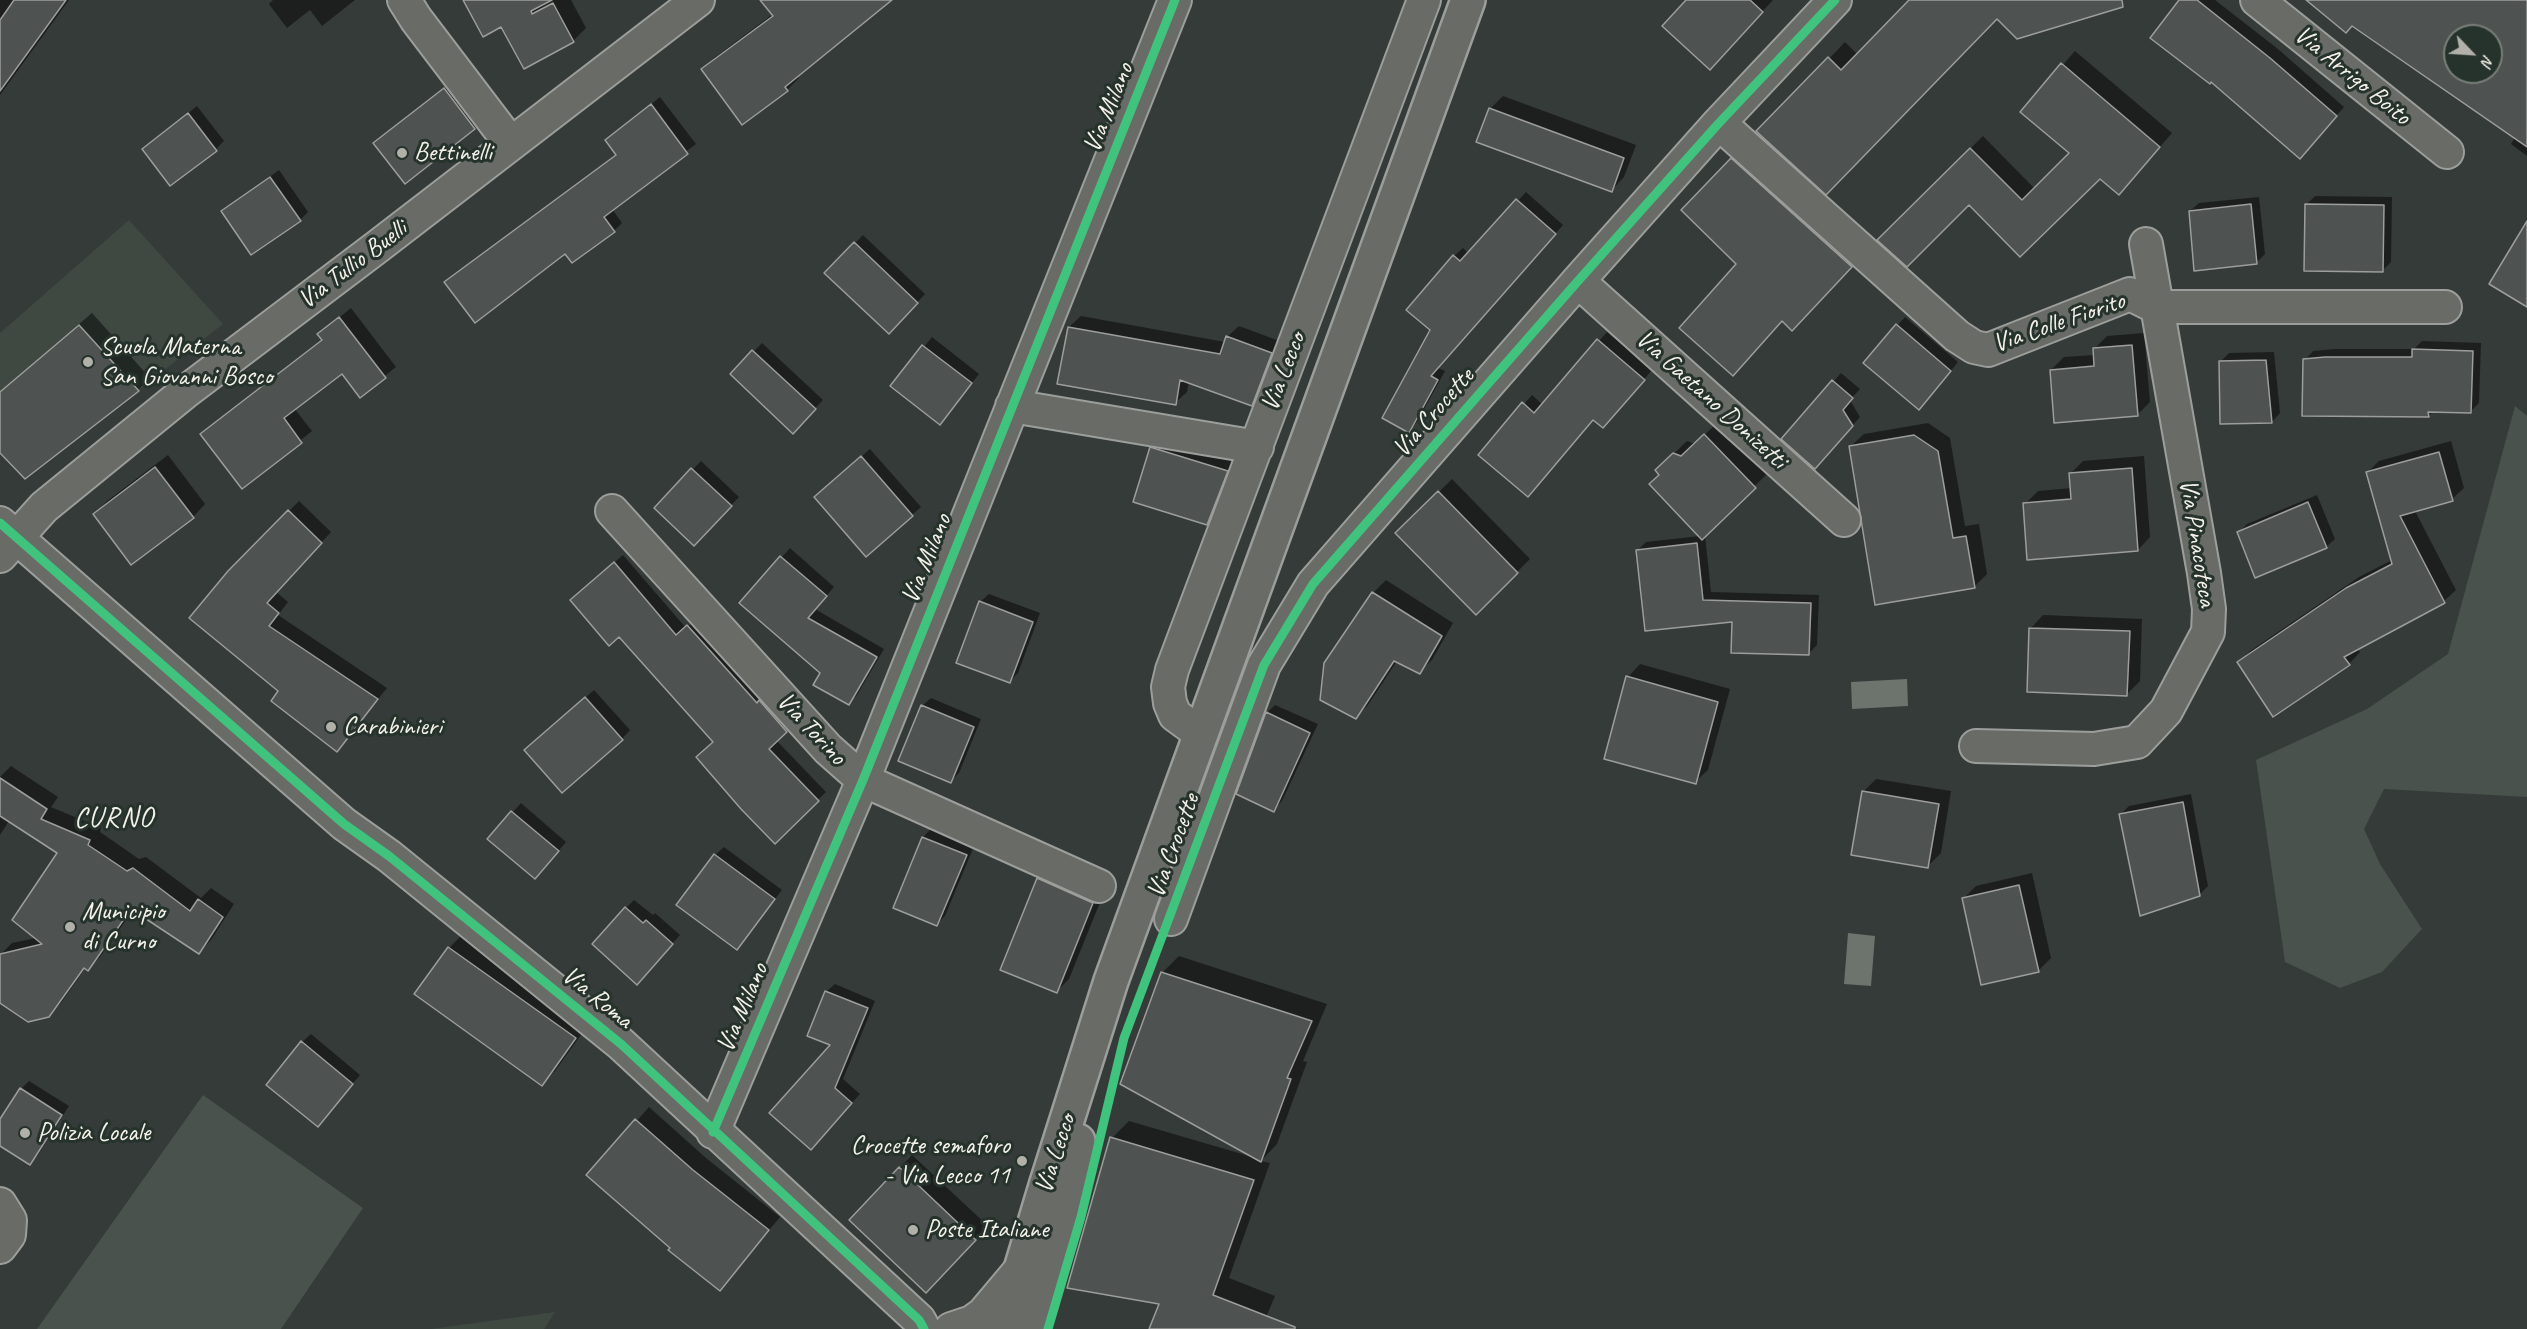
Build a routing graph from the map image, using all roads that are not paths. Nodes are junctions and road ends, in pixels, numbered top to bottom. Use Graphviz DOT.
graph roads {
  1 [pos="404,0"];
  2 [pos="698,0"];
  3 [pos="1175,0"];
  4 [pos="1424,0"];
  5 [pos="1468,0"];
  6 [pos="1835,0"];
  7 [pos="2257,0"];
  8 [pos="1719,123"];
  9 [pos="511,144"];
  10 [pos="2447,152"];
  11 [pos="2146,244"];
  12 [pos="1578,281"];
  13 [pos="2157,307"];
  14 [pos="2445,307"];
  15 [pos="1012,406"];
  16 [pos="1257,447"];
  17 [pos="612,511"];
  18 [pos="1844,520"];
  19 [pos="5,539"];
  20 [pos="1201,734"];
  21 [pos="1976,746"];
  22 [pos="863,780"];
  23 [pos="1099,886"];
  24 [pos="1170,919"];
  25 [pos="1111,981"];
  26 [pos="713,1132"];
  27 [pos="1021,1269"];
  28 [pos="928,1326"];
  29 [pos="951,1329"];
  30 [pos="1003,1329"];
  31 [pos="1032,1329"];
  1 -- 9 [label="street"];
  2 -- 9 [label="street, Via Tullio Buelli"];
  3 -- 15 [label="street, Via Milano"];
  4 -- 16 [label="street, Via Lecco"];
  5 -- 20 [label="main road, Via Lecco"];
  6 -- 8 [label="street, Via Crocette"];
  7 -- 10 [label="street, Via Arrigo Boito"];
  8 -- 12 [label="street, Via Crocette"];
  8 -- 13 [label="street, Via Colle Fiorito"];
  9 -- 19 [label="street, Via Tullio Buelli"];
  11 -- 13 [label="street, Via Pinacoteca"];
  12 -- 18 [label="street, Via Gaetano Donizetti"];
  12 -- 24 [label="street, Via Crocette"];
  13 -- 14 [label="street, Via Colle Fiorito"];
  13 -- 21 [label="street, Via Pinacoteca"];
  15 -- 16 [label="street"];
  15 -- 22 [label="street, Via Milano"];
  16 -- 20 [label="street, Via Lecco"];
  17 -- 22 [label="street, Via Torino"];
  19 -- 26 [label="street, Via Roma"];
  20 -- 25 [label="main road, Via Lecco"];
  22 -- 23 [label="street, Via Torino"];
  22 -- 26 [label="street, Via Milano"];
  25 -- 27 [label="main road, Via Lecco"];
  25 -- 31 [label="main road, Via Lecco"];
  26 -- 28 [label="street, Via Roma"];
  27 -- 29 [label="street"];
  27 -- 30 [label="main road, Via Lecco"];
}
